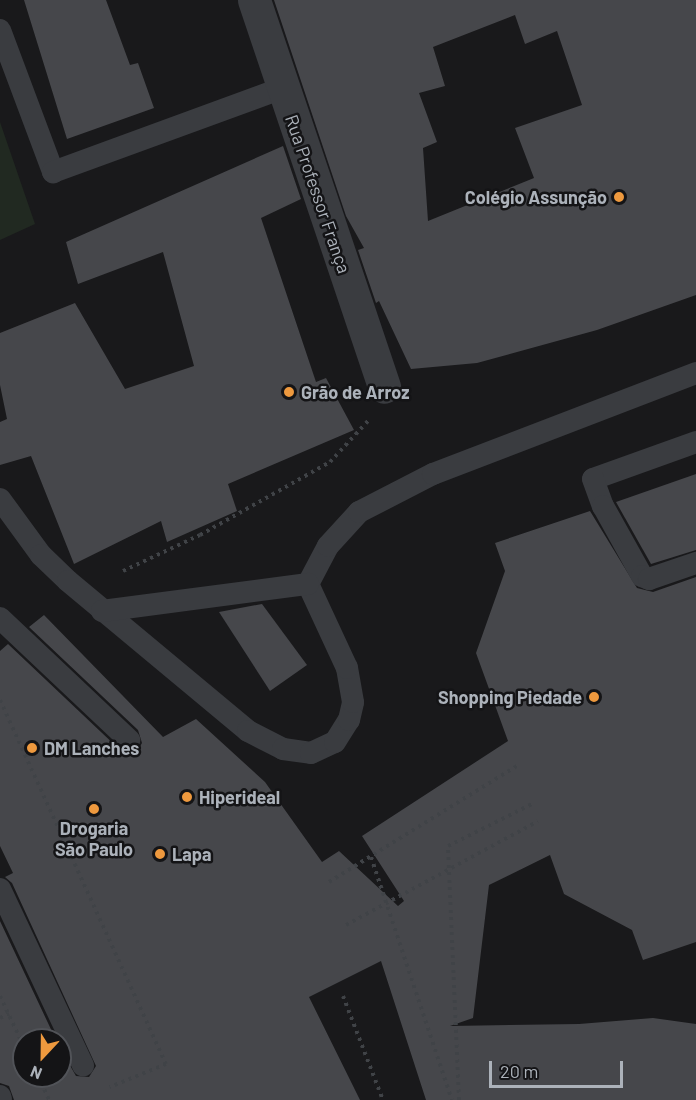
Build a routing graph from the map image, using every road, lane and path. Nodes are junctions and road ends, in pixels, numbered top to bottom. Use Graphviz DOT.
graph roads {
  1 [pos="254,0"];
  2 [pos="0,30"];
  3 [pos="282,88"];
  4 [pos="696,373"];
  5 [pos="384,387"];
  6 [pos="696,442"];
  7 [pos="0,499"];
  8 [pos="696,563"];
  9 [pos="308,584"];
  10 [pos="102,611"];
  11 [pos="0,618"];
  12 [pos="0,700"];
  13 [pos="129,740"];
  14 [pos="517,766"];
  15 [pos="531,804"];
  16 [pos="538,821"];
  17 [pos="371,857"];
  18 [pos="329,882"];
  19 [pos="0,889"];
  20 [pos="346,925"];
  21 [pos="0,996"];
  22 [pos="343,996"];
  23 [pos="9,1014"];
  24 [pos="0,1018"];
  25 [pos="15,1028"];
  26 [pos="83,1065"];
  27 [pos="101,1091"];
  28 [pos="383,1100"];
  29 [pos="452,1100"];
  30 [pos="459,1100"];
  1 -- 3 [label="street, Rua Professor França"];
  2 -- 3 [label="lane"];
  3 -- 5 [label="street, Rua Professor França"];
  4 -- 9 [label="lane"];
  5 -- 10 [label="path"];
  6 -- 8 [label="lane"];
  7 -- 10 [label="lane"];
  9 -- 10 [label="lane"];
  9 -- 10 [label="lane"];
  11 -- 13 [label="lane"];
  12 -- 27 [label="path"];
  14 -- 17 [label="path"];
  15 -- 30 [label="path"];
  16 -- 20 [label="path"];
  17 -- 18 [label="path"];
  17 -- 29 [label="path"];
  19 -- 26 [label="lane"];
  21 -- 23 [label="path"];
  22 -- 28 [label="path"];
  23 -- 24 [label="path"];
  23 -- 25 [label="path"];
}
